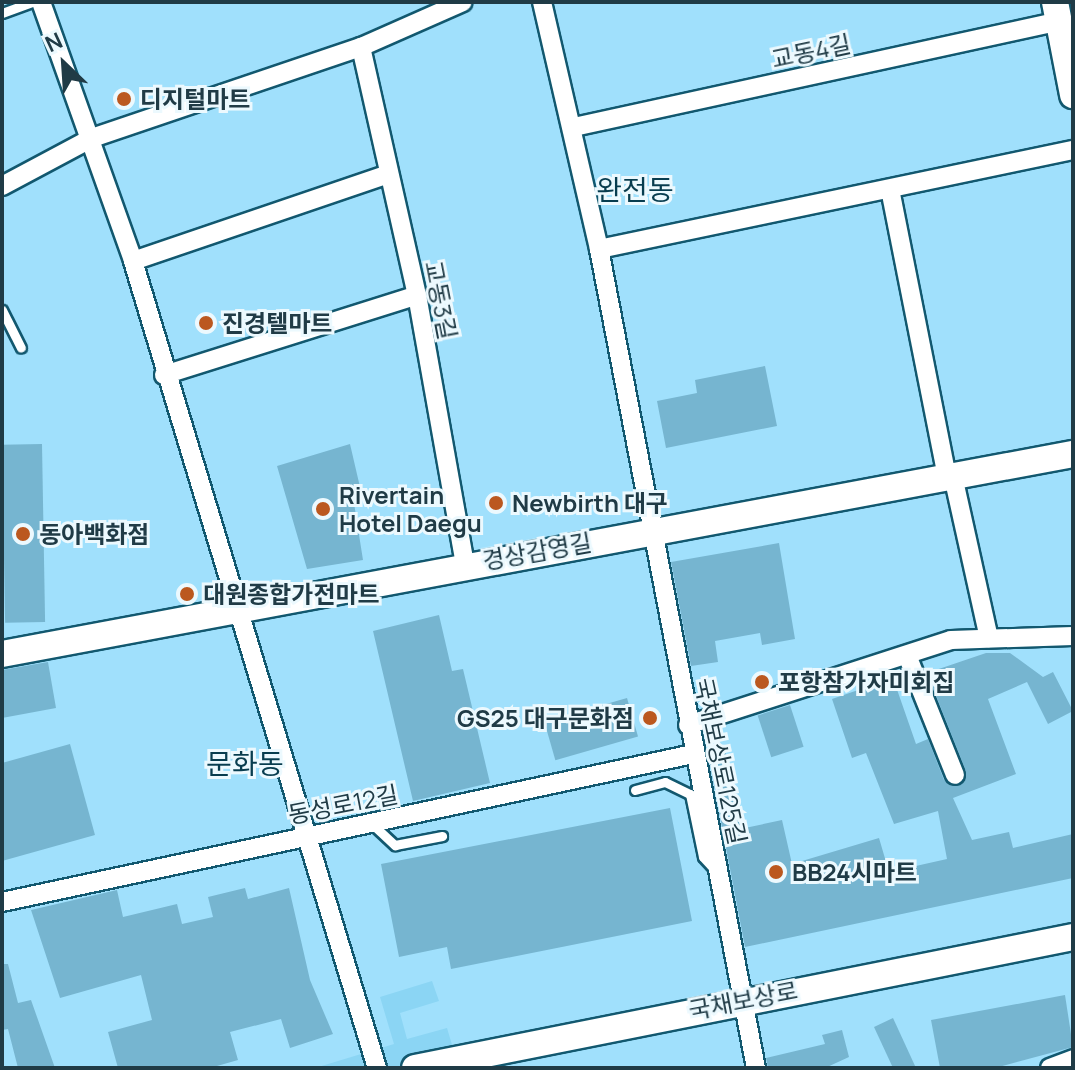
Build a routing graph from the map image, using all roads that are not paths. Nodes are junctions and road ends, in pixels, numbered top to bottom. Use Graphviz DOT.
graph roads {
  1 [pos="32,2"];
  2 [pos="41,2"];
  3 [pos="463,2"];
  4 [pos="542,2"];
  5 [pos="1057,12"];
  6 [pos="2,13"];
  7 [pos="361,47"];
  8 [pos="1073,95"];
  9 [pos="574,127"];
  10 [pos="92,138"];
  11 [pos="1073,150"];
  12 [pos="389,174"];
  13 [pos="2,186"];
  14 [pos="890,189"];
  15 [pos="599,249"];
  16 [pos="133,261"];
  17 [pos="417,295"];
  18 [pos="2,310"];
  19 [pos="21,348"];
  20 [pos="164,375"];
  21 [pos="1073,454"];
  22 [pos="950,476"];
  23 [pos="653,530"];
  24 [pos="465,564"];
  25 [pos="235,611"];
  26 [pos="1073,636"];
  27 [pos="989,638"];
  28 [pos="2,654"];
  29 [pos="907,655"];
  30 [pos="688,725"];
  31 [pos="693,754"];
  32 [pos="955,775"];
  33 [pos="635,790"];
  34 [pos="371,823"];
  35 [pos="309,835"];
  36 [pos="442,836"];
  37 [pos="720,875"];
  38 [pos="2,902"];
  39 [pos="1073,937"];
  40 [pos="744,1001"];
  41 [pos="1073,1059"];
  42 [pos="377,1068"];
  43 [pos="415,1068"];
  44 [pos="756,1068"];
  45 [pos="1050,1068"];
  1 -- 6 [label="lane"];
  2 -- 10 [label="street"];
  3 -- 7 [label="street"];
  4 -- 9 [label="street"];
  5 -- 8 [label="street"];
  5 -- 9 [label="street, 교동4길"];
  7 -- 10 [label="street"];
  7 -- 12 [label="street, 교동3길"];
  9 -- 15 [label="street"];
  10 -- 13 [label="street"];
  10 -- 16 [label="street"];
  11 -- 14 [label="street"];
  12 -- 16 [label="street"];
  12 -- 17 [label="street, 교동3길"];
  14 -- 15 [label="street"];
  14 -- 22 [label="street"];
  15 -- 23 [label="street"];
  16 -- 20 [label="street"];
  17 -- 20 [label="street"];
  17 -- 24 [label="street, 교동3길"];
  18 -- 19 [label="lane"];
  20 -- 25 [label="street"];
  21 -- 22 [label="street, 경상감영길"];
  22 -- 23 [label="street, 경상감영길"];
  22 -- 27 [label="street"];
  23 -- 24 [label="street, 경상감영길"];
  23 -- 30 [label="street, 국채보상로125길"];
  24 -- 25 [label="street, 경상감영길"];
  25 -- 28 [label="street, 경상감영길"];
  25 -- 35 [label="street"];
  26 -- 27 [label="street"];
  27 -- 29 [label="street"];
  29 -- 30 [label="street"];
  29 -- 32 [label="street"];
  30 -- 31 [label="street, 국채보상로125길"];
  31 -- 34 [label="street, 동성로12길"];
  31 -- 37 [label="street, 국채보상로125길"];
  33 -- 37 [label="lane"];
  34 -- 35 [label="street, 동성로12길"];
  34 -- 36 [label="lane"];
  35 -- 38 [label="street, 동성로12길"];
  35 -- 42 [label="street"];
  37 -- 40 [label="street, 국채보상로125길"];
  39 -- 40 [label="street, 국채보상로"];
  40 -- 43 [label="street, 국채보상로"];
  40 -- 44 [label="street, 국채보상로125길"];
  41 -- 45 [label="street"];
}
